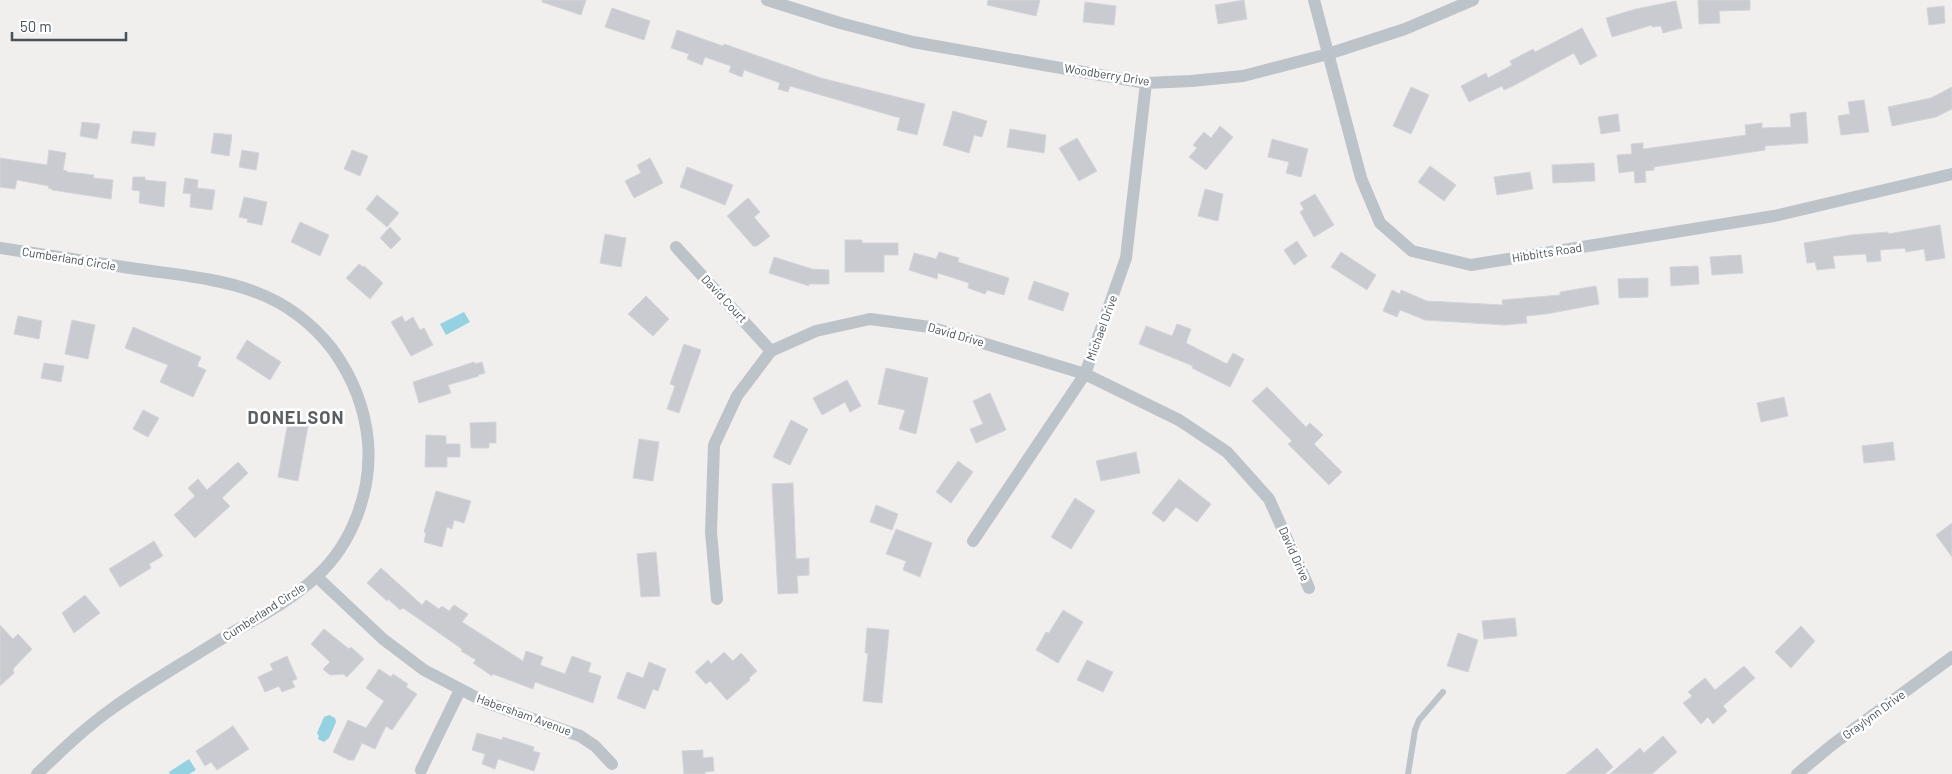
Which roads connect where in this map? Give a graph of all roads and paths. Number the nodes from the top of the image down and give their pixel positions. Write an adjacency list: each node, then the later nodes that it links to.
1 (767, 0): 5 (street, Woodberry Drive)
2 (1314, 0): 4 (street, Hibbitts Road)
3 (1473, 0): 4 (street, Woodberry Drive)
4 (1328, 54): 5 (street, Woodberry Drive); 6 (street, Hibbitts Road)
5 (1146, 82): 10 (street, Michael Drive)
6 (1952, 174)
7 (676, 247): 9 (street, David Court)
8 (0, 248): 12 (street, Cumberland Circle)
9 (772, 351): 10 (street, David Drive); 14 (street, David Drive)
10 (1085, 374): 11 (street, Michael Drive); 13 (street, David Drive)
11 (972, 541)
12 (317, 577): 16 (street, Habersham Avenue); 20 (street, Cumberland Circle)
13 (1309, 588)
14 (717, 599)
15 (1952, 657): 22 (street, Graylynn Drive)
16 (460, 690): 18 (street, Habersham Avenue); 19 (street)
17 (1443, 692): 21 (lane)
18 (612, 764)
19 (421, 770)
20 (37, 774)
21 (1408, 774)
22 (1797, 774)

